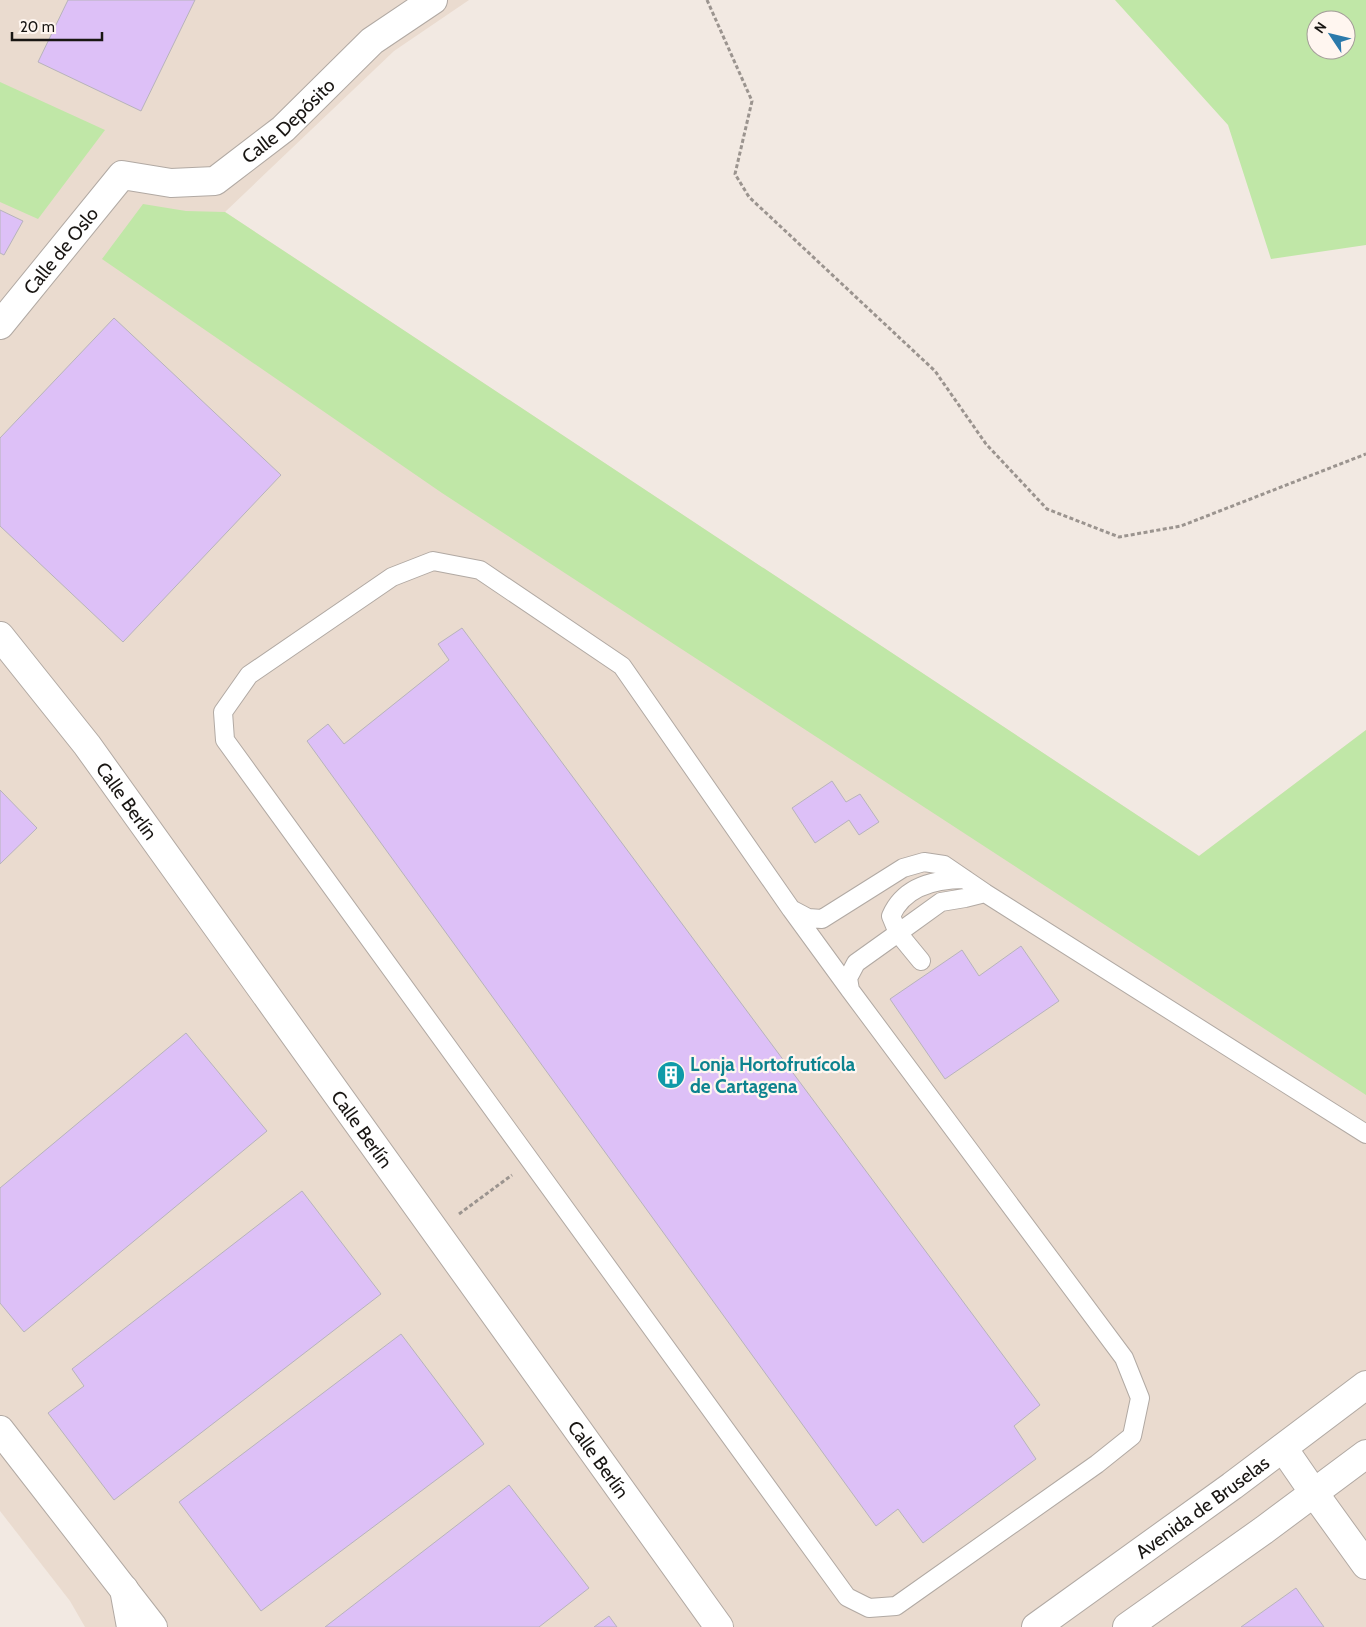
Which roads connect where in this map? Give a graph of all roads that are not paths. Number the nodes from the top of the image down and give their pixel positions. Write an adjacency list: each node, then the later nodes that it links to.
1 (433, 0): 2 (street, Calle Depósito)
2 (122, 175): 3 (street, Calle de Oslo)
3 (0, 325)
4 (0, 636): 21 (street, Calle Berlín)
5 (965, 879): 6 (lane); 7 (lane); 8 (lane)
6 (985, 893): 8 (lane); 11 (lane)
7 (792, 909): 10 (lane); 10 (lane)
8 (898, 933): 9 (lane); 10 (lane)
9 (921, 961)
10 (850, 990)
11 (1366, 1134)
12 (1366, 1385): 14 (street, Avenida de Bruselas)
13 (0, 1430): 18 (street)
14 (1283, 1448): 16 (street); 22 (street, Avenida de Bruselas)
15 (1366, 1454): 16 (street)
16 (1314, 1493): 17 (street); 23 (street)
17 (1366, 1565)
18 (124, 1589): 19 (street); 20 (street)
19 (131, 1627)
20 (153, 1627)
21 (719, 1627)
22 (1036, 1627)
23 (1127, 1627)

